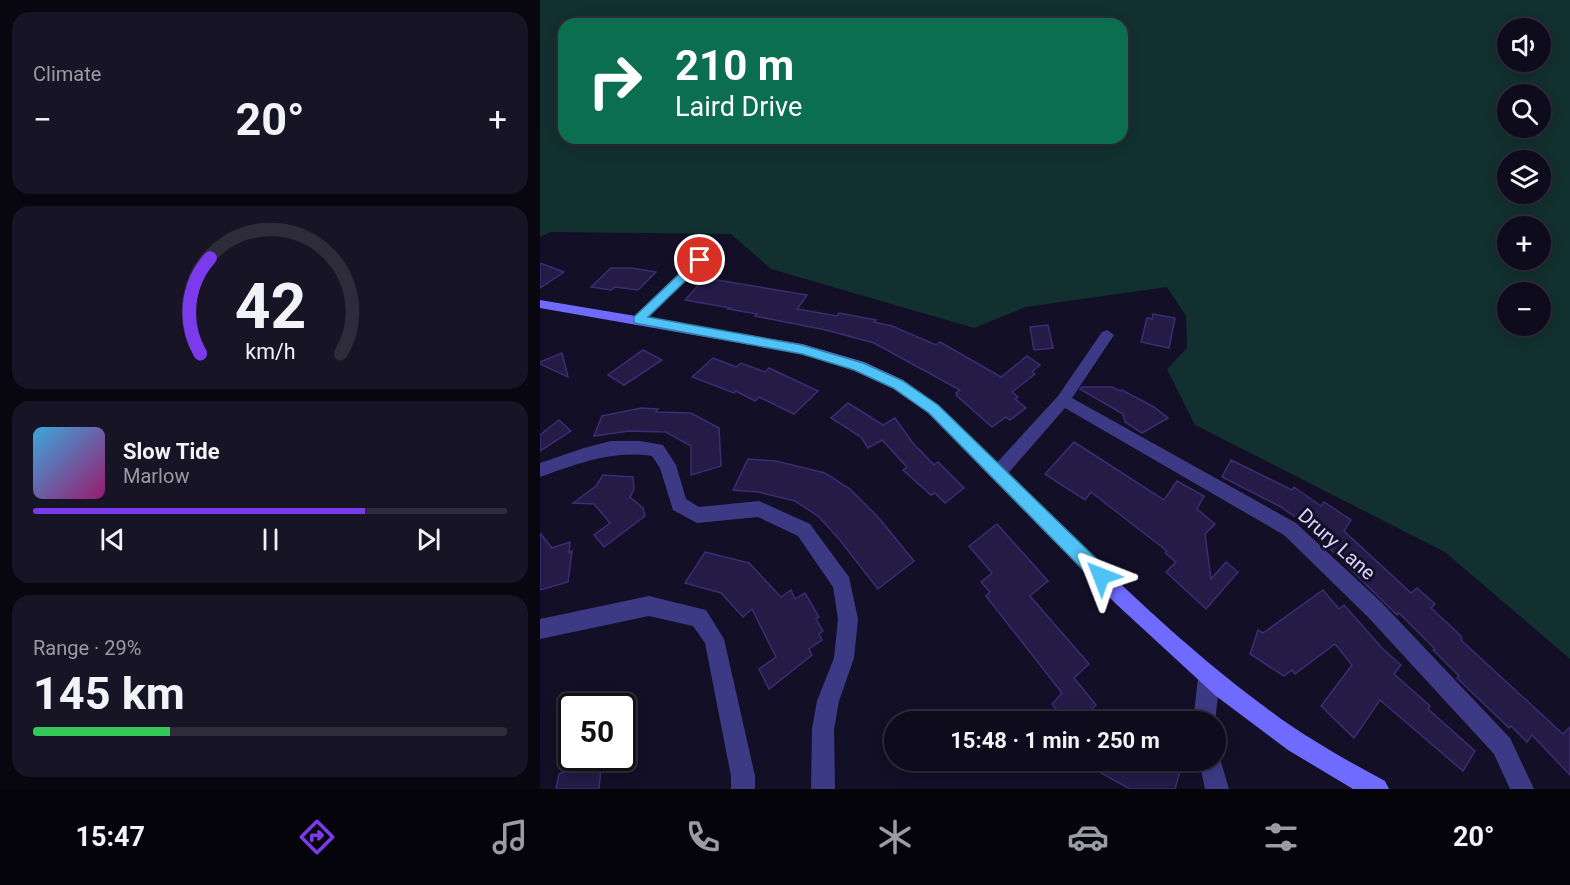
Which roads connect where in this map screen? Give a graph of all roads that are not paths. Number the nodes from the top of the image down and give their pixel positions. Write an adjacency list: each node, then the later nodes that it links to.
1 (700, 260): 3 (street)
2 (540, 304): 3 (main road)
3 (638, 320): 7 (main road)
4 (1107, 335): 5 (street)
5 (1062, 400): 7 (street); 16 (street, Drury Lane)
6 (540, 470): 13 (street)
7 (998, 473): 9 (main road)
8 (540, 629): 12 (street)
9 (1209, 678): 10 (street); 15 (main road)
10 (1205, 711)
11 (1213, 771): 14 (street)
12 (743, 789)
13 (823, 789)
14 (1217, 789)
15 (1377, 789)
16 (1522, 789)

